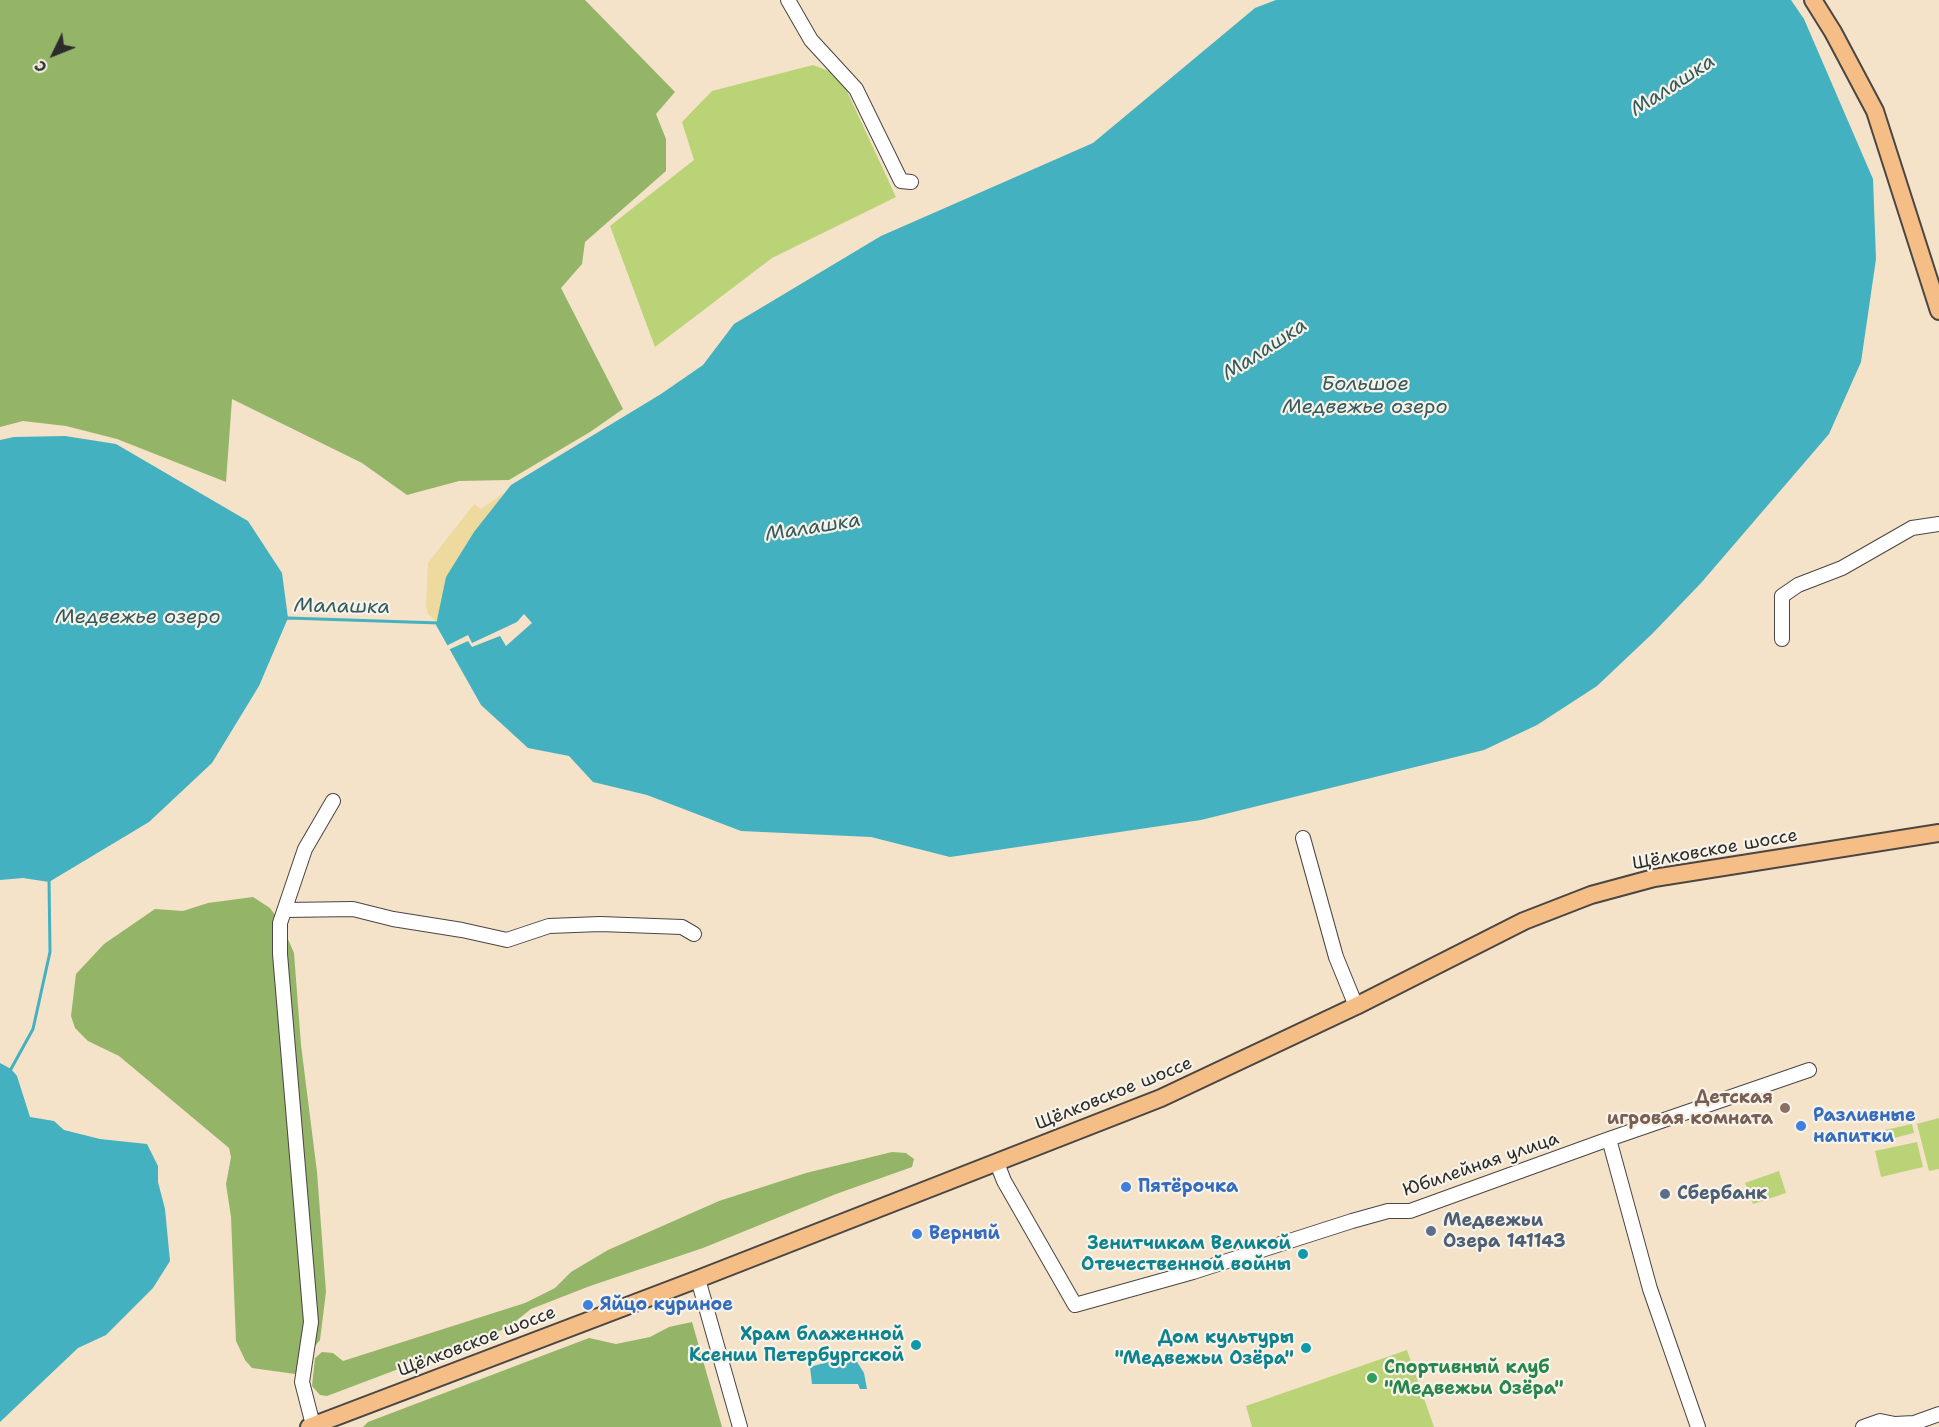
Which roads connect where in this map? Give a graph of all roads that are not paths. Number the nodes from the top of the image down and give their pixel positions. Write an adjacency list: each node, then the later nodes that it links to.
1 (788, 0): 3 (street)
2 (1813, 0): 4 (main road)
3 (910, 182)
4 (1939, 311)
5 (1939, 524): 6 (street)
6 (1782, 639)
7 (333, 801): 10 (street)
8 (1939, 833): 12 (main road, Щёлковское шоссе)
9 (1304, 838): 12 (street)
10 (286, 910): 11 (street); 18 (street)
11 (694, 934)
12 (1356, 1006): 15 (main road, Щёлковское шоссе)
13 (1809, 1070): 14 (street, Юбилейная улица)
14 (1609, 1139): 15 (street, Юбилейная улица); 20 (street)
15 (997, 1163): 16 (main road, Щёлковское шоссе)
16 (698, 1279): 18 (main road, Щёлковское шоссе); 19 (street)
17 (1939, 1414): 21 (street)
18 (311, 1426)
19 (740, 1427)
20 (1698, 1427)
21 (1863, 1427)

